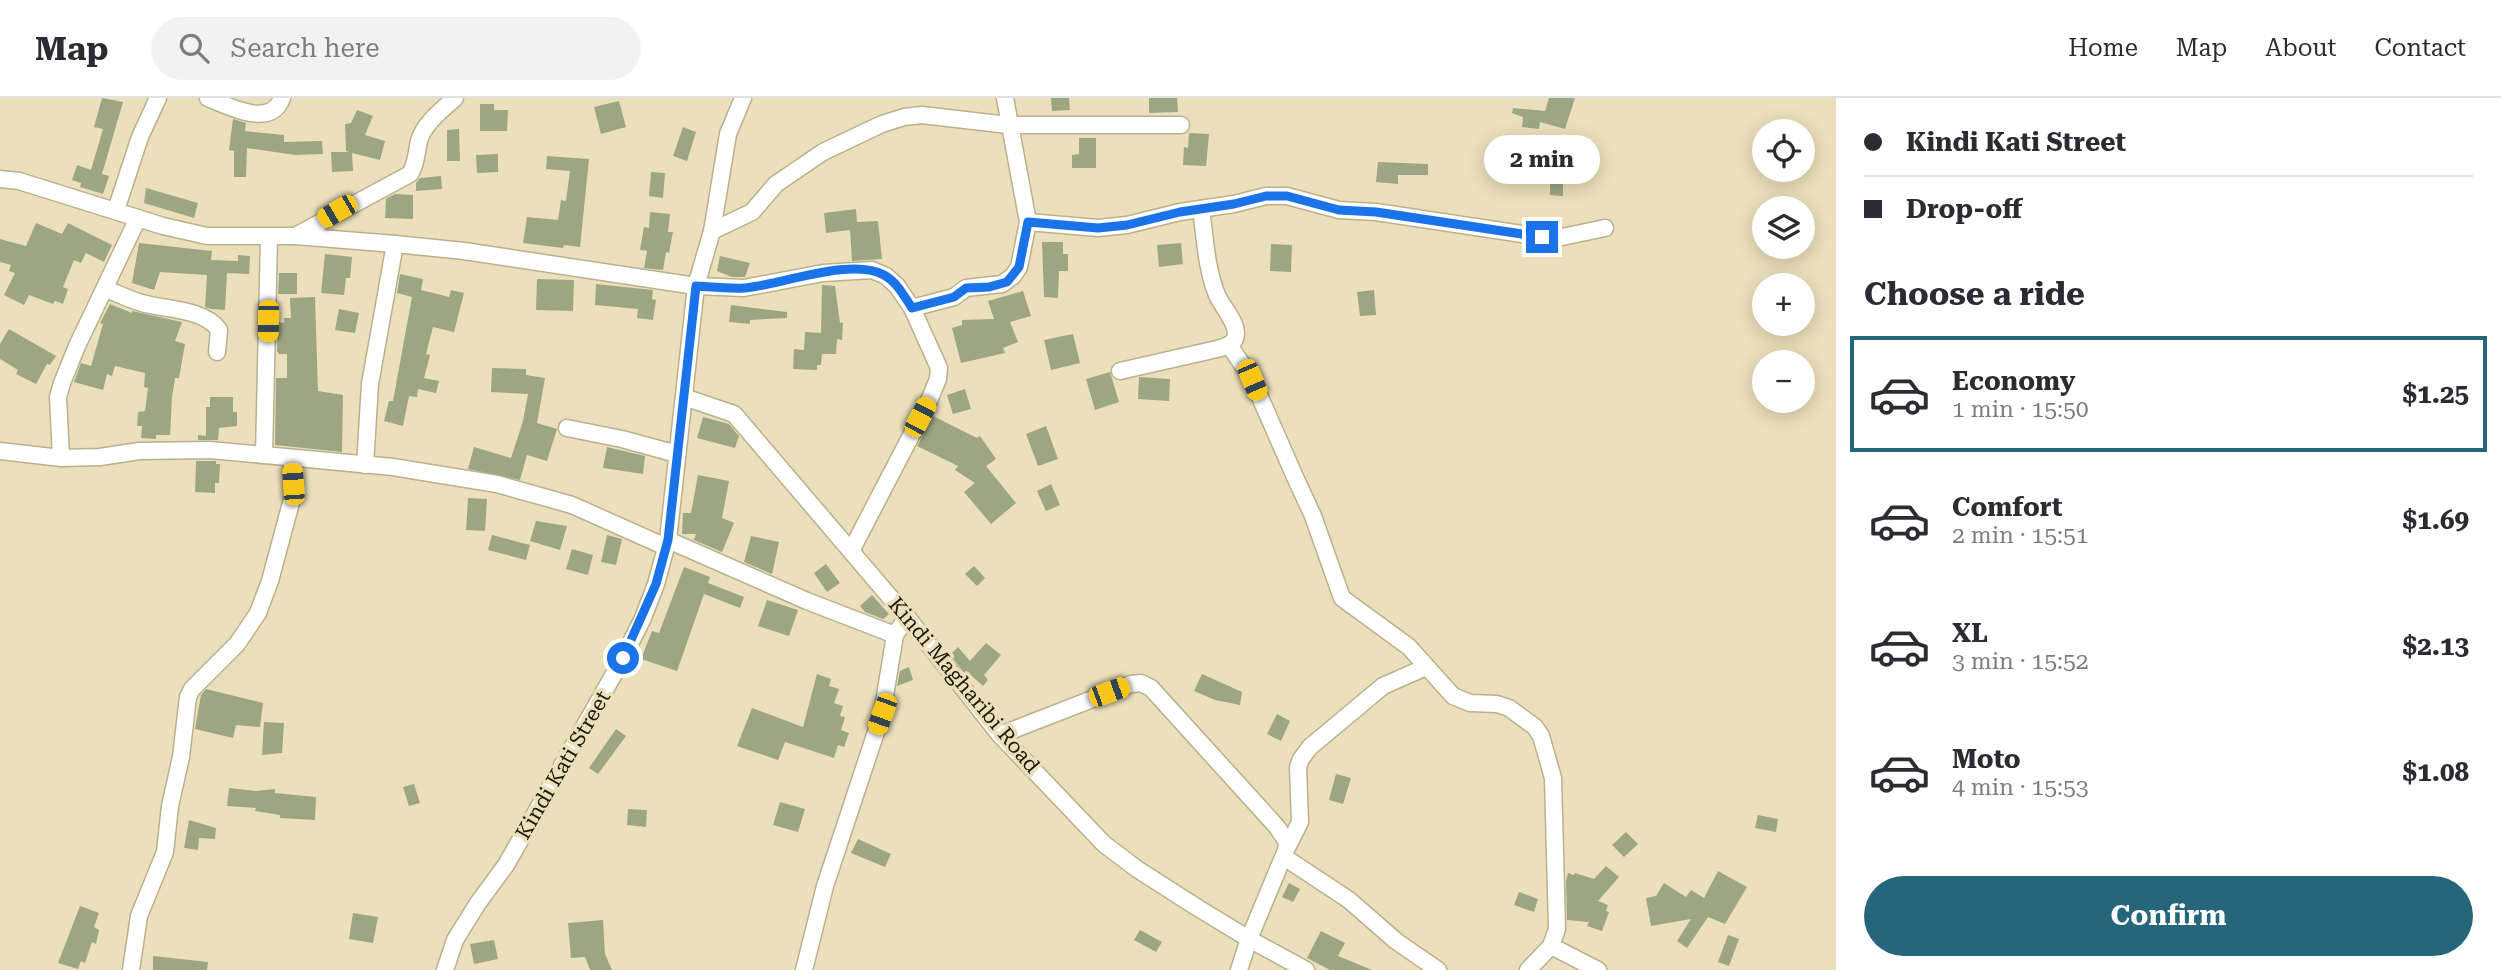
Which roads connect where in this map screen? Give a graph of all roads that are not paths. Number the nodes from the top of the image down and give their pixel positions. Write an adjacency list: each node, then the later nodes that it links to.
1 (158, 98): 11 (street)
2 (208, 98): 3 (street)
3 (282, 98)
4 (456, 98): 17 (street)
5 (743, 98): 15 (street, Kindi Kati Street)
6 (1005, 98): 7 (street)
7 (1008, 125): 8 (street); 13 (street); 15 (street)
8 (1181, 125)
9 (0, 178): 11 (street)
10 (1201, 209): 13 (street); 14 (street); 22 (street)
11 (116, 211): 12 (street)
12 (138, 218): 16 (street); 20 (street)
13 (1028, 222): 21 (street)
14 (1605, 228)
15 (712, 231): 19 (street, Kindi Kati Street)
16 (269, 236): 17 (street); 29 (street)
17 (295, 236): 18 (street)
18 (395, 244): 19 (street); 32 (street)
19 (696, 286): 21 (street); 25 (street, Kindi Kati Street)
20 (106, 289): 23 (street); 30 (street)
21 (912, 308): 34 (street)
22 (1229, 345): 24 (street); 37 (street)
23 (217, 352)
24 (1120, 371)
25 (684, 397): 28 (street, Kindi Kati Street); 34 (street, Kindi Magharibi Road)
26 (567, 428): 28 (street)
27 (3, 447): 30 (street)
28 (677, 454): 33 (street, Kindi Kati Street)
29 (264, 455): 30 (street); 31 (street)
30 (61, 458)
31 (292, 458): 32 (street); 42 (street)
32 (365, 465): 33 (street)
33 (667, 543): 36 (street); 43 (street, Kindi Kati Street)
34 (850, 551): 35 (street, Kindi Magharibi Road)
35 (907, 617): 36 (street); 38 (street, Kindi Magharibi Road)
36 (895, 635): 44 (street)
37 (1426, 667): 39 (street); 41 (street)
38 (1000, 735): 39 (street); 40 (street, Kindi Magharibi Road)
39 (1286, 851): 40 (street); 47 (street)
40 (1249, 939): 45 (street); 46 (street, Kindi Magharibi Road)
41 (1551, 946): 48 (street); 49 (street)
42 (131, 970)
43 (445, 970)
44 (804, 970)
45 (1239, 970)
46 (1306, 970)
47 (1438, 970)
48 (1528, 970)
49 (1598, 970)

